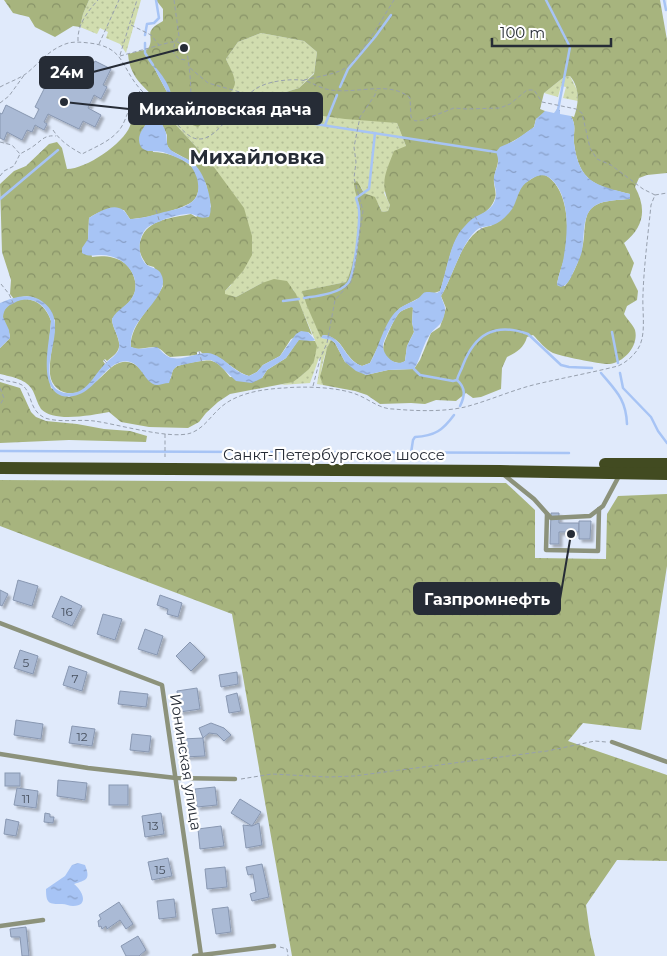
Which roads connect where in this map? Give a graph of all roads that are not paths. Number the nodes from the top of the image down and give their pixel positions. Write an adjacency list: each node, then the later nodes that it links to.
1 (0, 460): 2 (main road, Санкт-Петербургское шоссе)
2 (667, 464)
3 (0, 468): 4 (main road, Санкт-Петербургское шоссе)
4 (500, 471): 5 (main road, Санкт-Петербургское шоссе); 8 (lane)
5 (620, 473): 6 (main road, Санкт-Петербургское шоссе); 7 (lane)
6 (667, 474)
7 (599, 509): 8 (lane); 8 (lane)
8 (547, 514)
9 (0, 623): 13 (lane, Ионинская улица)
10 (612, 742): 12 (lane)
11 (0, 754): 13 (lane)
12 (667, 762)
13 (176, 778): 14 (lane); 18 (lane, Ионинская улица)
14 (235, 779)
15 (43, 920): 16 (lane)
16 (0, 926)
17 (274, 946): 18 (lane)
18 (201, 955): 19 (lane)
19 (194, 956)

